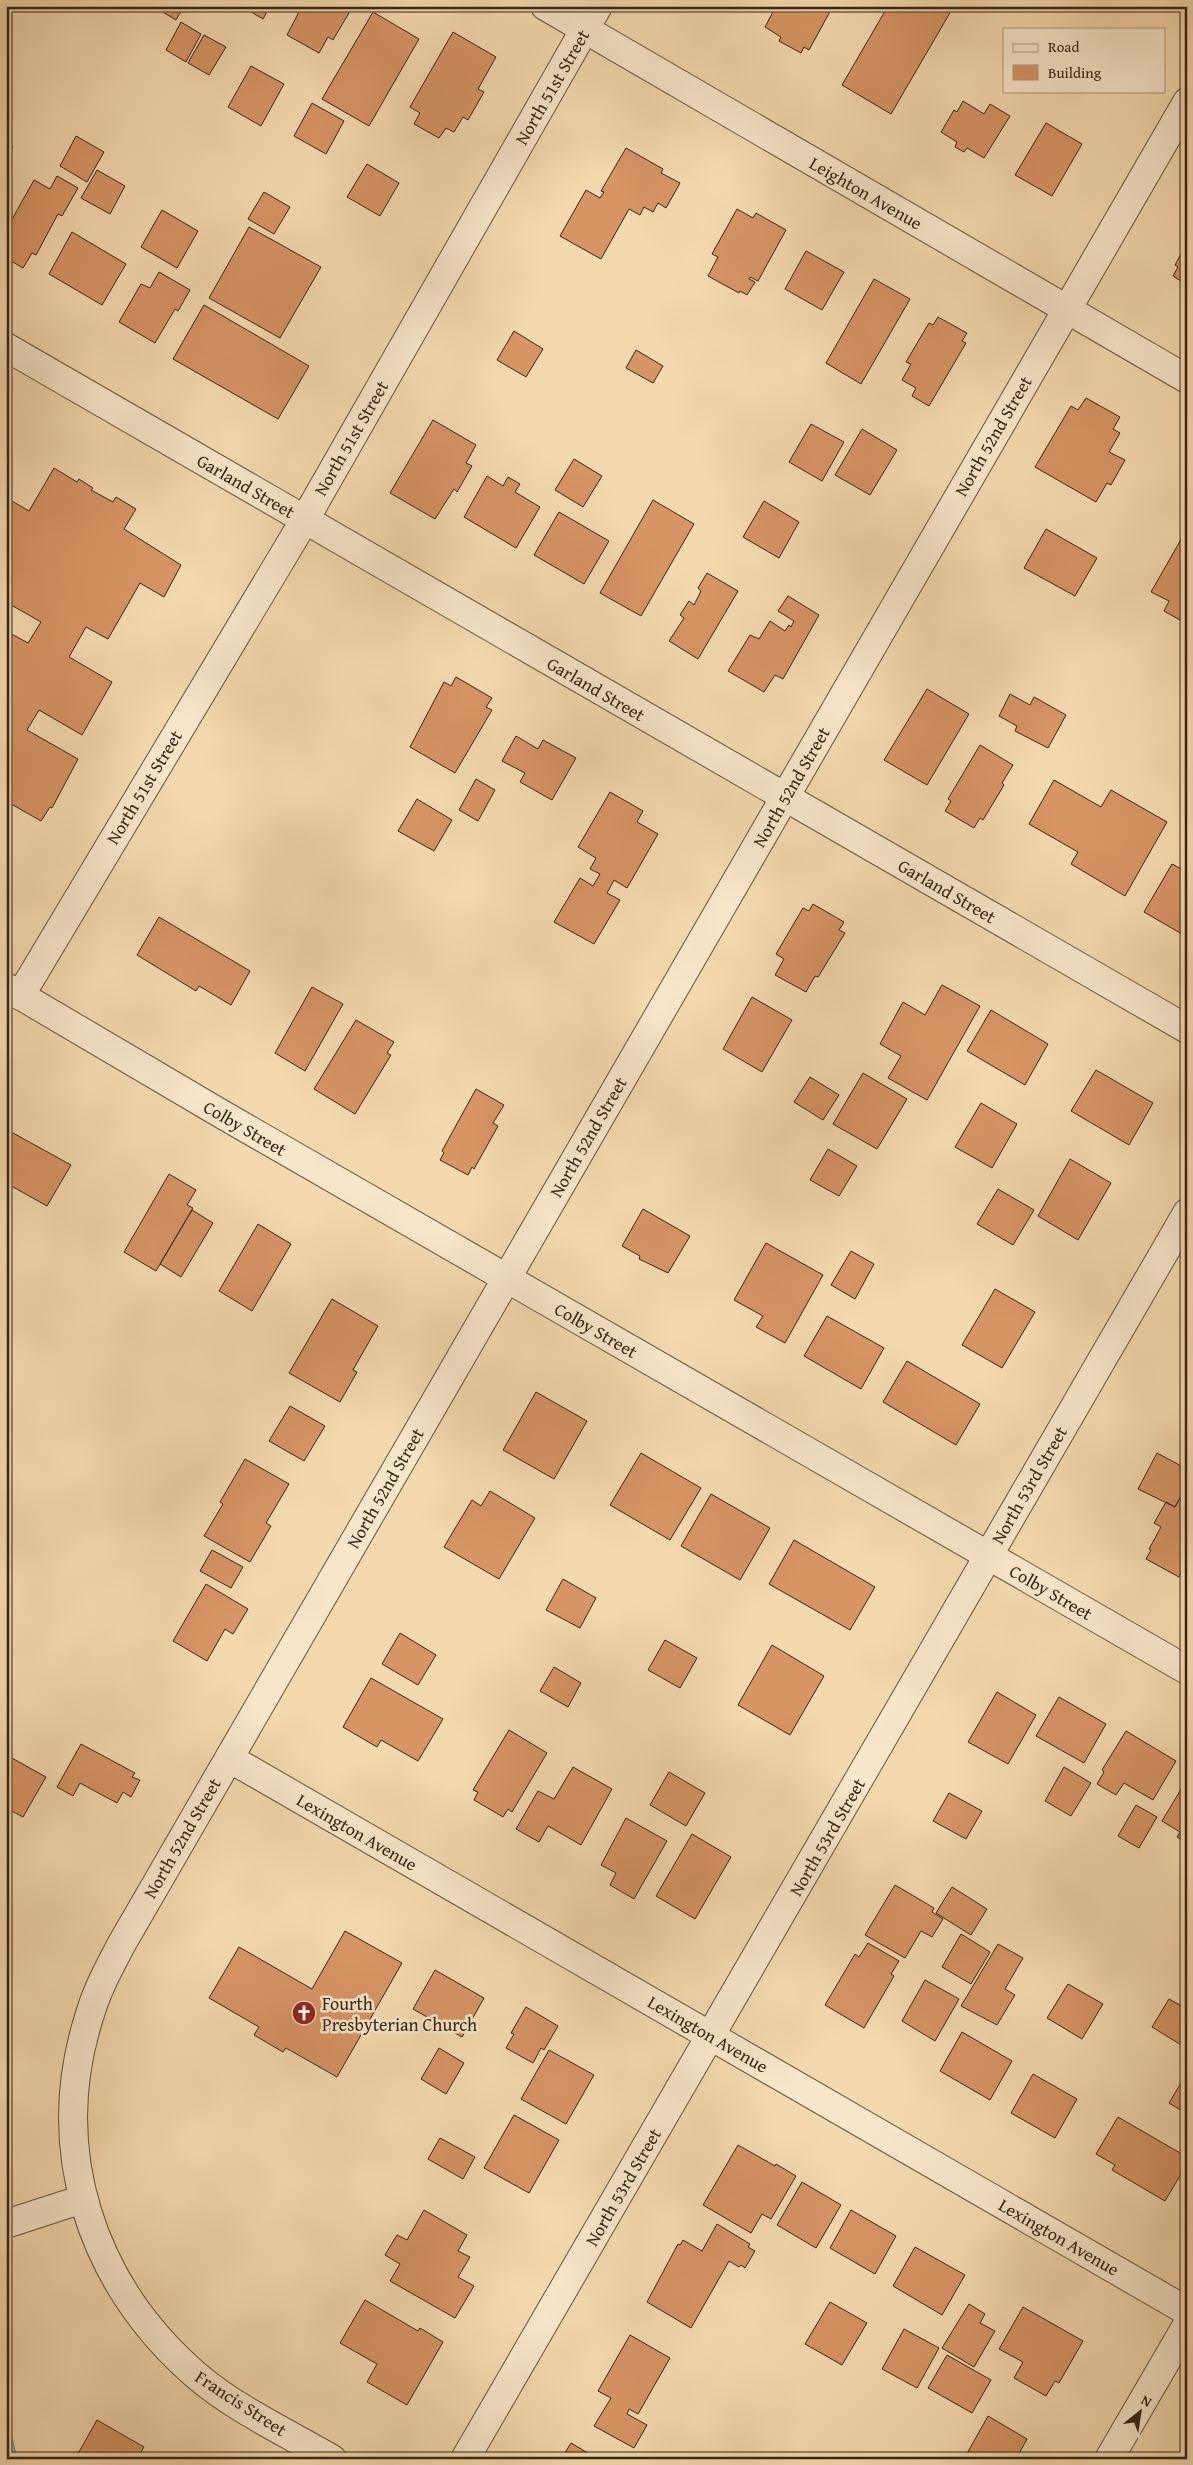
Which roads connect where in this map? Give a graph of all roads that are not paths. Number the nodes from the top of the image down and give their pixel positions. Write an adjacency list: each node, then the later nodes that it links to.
1 (545, 6): 3 (street, Leighton Avenue)
2 (598, 6): 3 (street, North 51st Street)
3 (585, 29): 5 (street, Leighton Avenue); 8 (street, North 51st Street)
4 (1187, 102): 5 (street, North 52nd Street)
5 (1066, 310): 7 (street, Leighton Avenue); 9 (street, North 52nd Street)
6 (6, 347): 8 (street, Garland Street)
7 (1187, 379)
8 (304, 520): 9 (street, Garland Street); 10 (street, North 51st Street)
9 (785, 797): 11 (street, Garland Street); 13 (street, North 52nd Street)
10 (13, 992): 13 (street, Colby Street)
11 (1187, 1029)
12 (1187, 1214): 14 (street, North 53rd Street)
13 (506, 1279): 14 (street, Colby Street); 16 (street, North 52nd Street)
14 (988, 1556): 15 (street, Colby Street); 17 (street, North 53rd Street)
15 (1187, 1670)
16 (229, 1758): 17 (street, Lexington Avenue); 18 (street, North 52nd Street)
17 (711, 2036): 20 (street, Lexington Avenue); 23 (street, North 53rd Street)
18 (83, 2199): 19 (street); 22 (street, Francis Street)
19 (6, 2224)
20 (1187, 2311)
21 (1187, 2324): 24 (street)
22 (332, 2459)
23 (465, 2459)
24 (1109, 2459)

